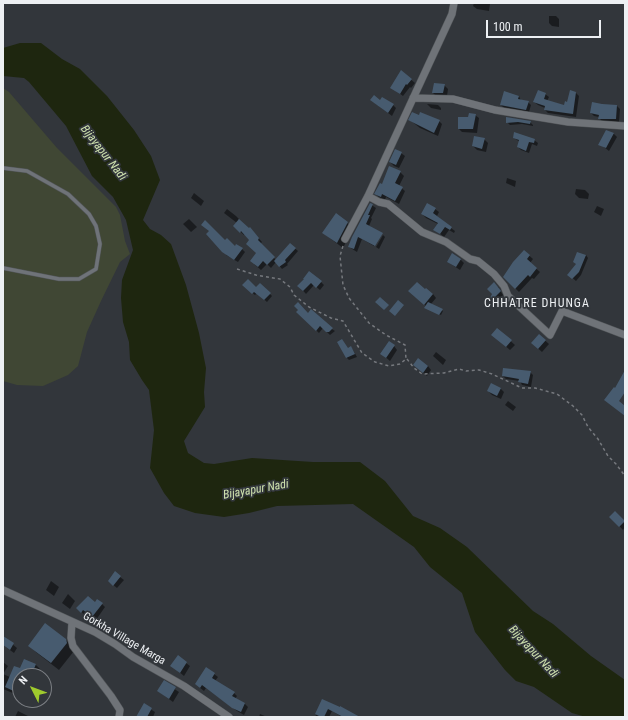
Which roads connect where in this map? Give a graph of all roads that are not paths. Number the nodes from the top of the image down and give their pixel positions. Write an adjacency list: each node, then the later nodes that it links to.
1 (454, 3): 2 (street)
2 (413, 98): 3 (street); 5 (street)
3 (625, 126)
4 (3, 168): 7 (lane)
5 (368, 196): 6 (street); 8 (street)
6 (345, 239)
7 (3, 268)
8 (625, 335)
9 (3, 590): 10 (street, Gorkha Village Marga)
10 (72, 622): 11 (street); 12 (street, Gorkha Village Marga)
11 (119, 717)
12 (229, 717)

